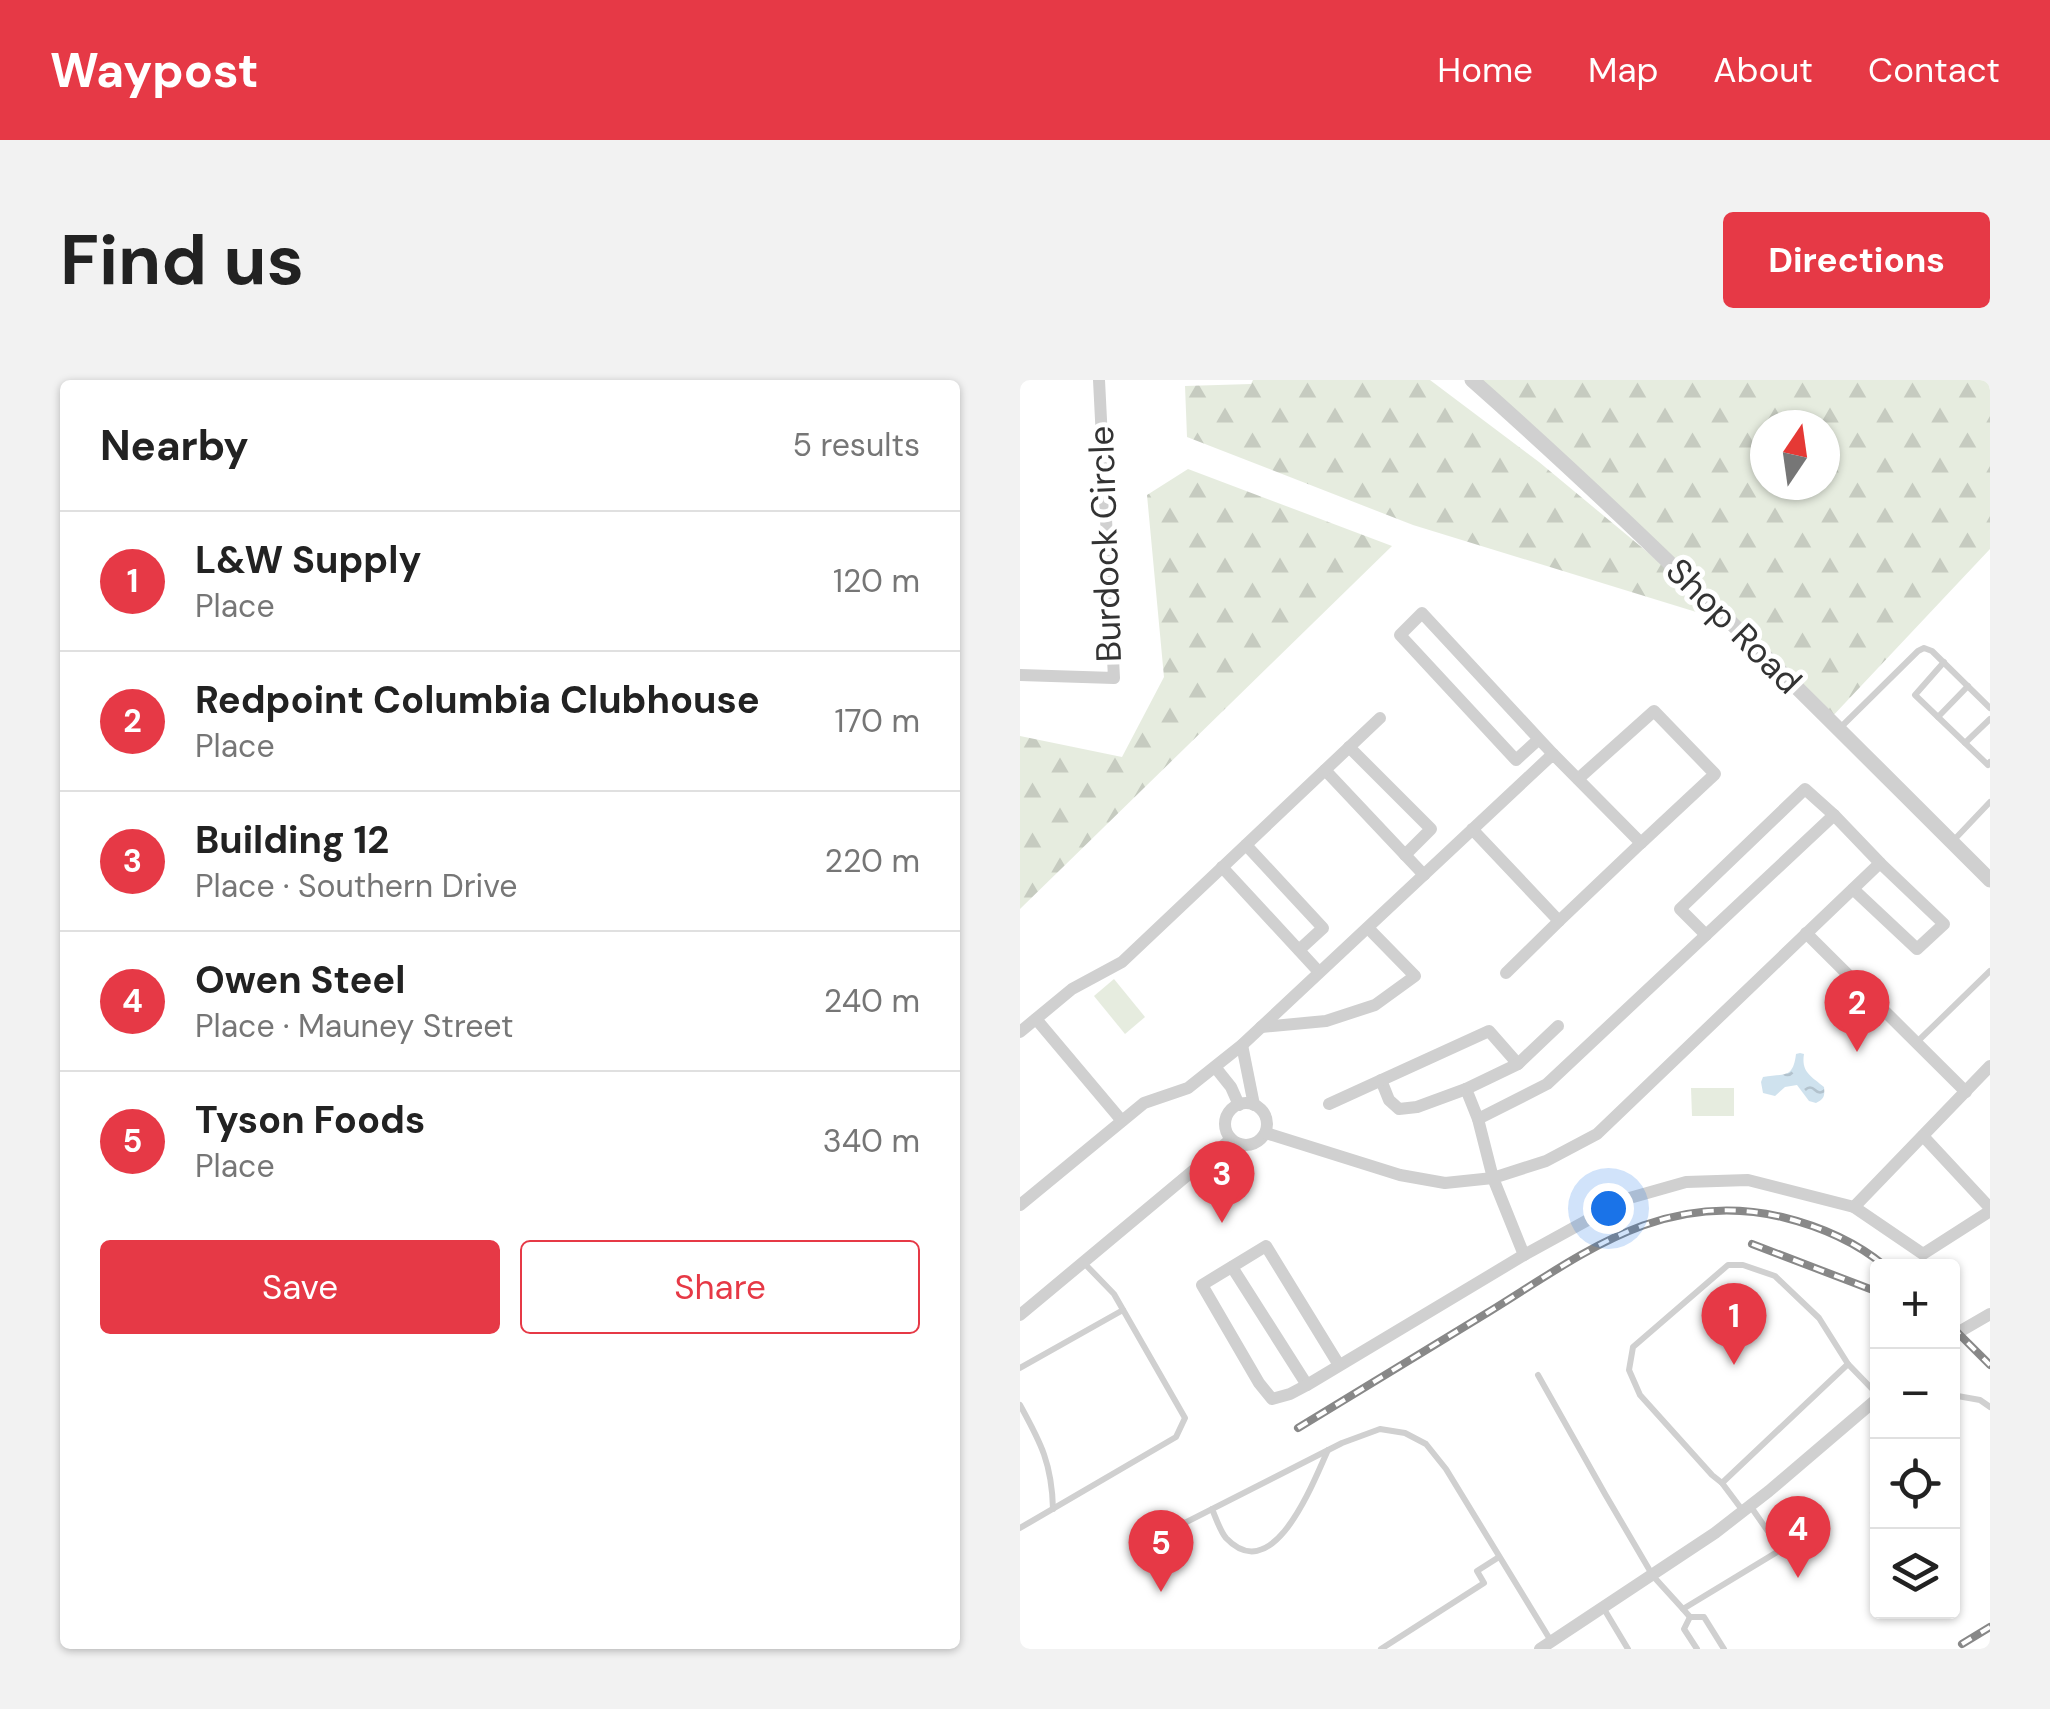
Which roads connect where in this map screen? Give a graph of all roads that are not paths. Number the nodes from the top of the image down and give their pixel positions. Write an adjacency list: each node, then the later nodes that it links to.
1 (1099, 380): 4 (street, Burdock Circle)
2 (1472, 380): 10 (street, Shop Road)
3 (1944, 662): 5 (lane); 8 (lane); 10 (lane)
4 (1020, 675)
5 (1968, 686): 6 (lane); 8 (lane)
6 (1990, 708)
7 (1380, 718): 13 (street)
8 (1938, 718): 12 (lane)
9 (1990, 719): 12 (lane)
10 (1838, 729): 21 (street, Shop Road)
11 (1540, 739): 11 (street); 14 (street)
12 (1964, 743): 15 (lane)
13 (1350, 747): 16 (street); 24 (street)
14 (1553, 754): 17 (street); 20 (street)
15 (1990, 762)
16 (1324, 770): 23 (street); 24 (street)
17 (1578, 779): 22 (street); 22 (street)
18 (1990, 802): 21 (lane)
19 (1834, 815): 25 (street); 33 (street); 33 (street)
20 (1472, 829): 27 (street); 30 (street)
21 (1952, 842): 28 (street, Shop Road)
22 (1641, 843): 30 (street)
23 (1246, 845): 26 (street); 34 (street)
24 (1405, 855): 27 (street)
25 (1880, 863): 29 (street); 29 (street)
26 (1222, 867): 34 (street); 38 (street)
27 (1424, 874): 31 (street)
28 (1990, 880)
29 (1853, 889): 32 (street)
30 (1559, 920): 37 (street)
31 (1368, 928): 36 (street); 40 (street)
32 (1806, 933): 42 (street); 58 (street)
33 (1706, 936): 53 (street)
34 (1299, 950): 36 (street)
35 (1990, 970): 42 (lane)
36 (1319, 972): 40 (street)
37 (1506, 974)
38 (1036, 1019): 41 (street); 54 (street)
39 (1558, 1026): 44 (street)
40 (1261, 1027): 43 (street)
41 (1020, 1032)
42 (1916, 1043): 49 (street)
43 (1242, 1045): 46 (street); 50 (street)
44 (1518, 1064): 47 (street); 48 (street)
45 (1990, 1066): 49 (street)
46 (1215, 1067): 52 (street); 54 (street)
47 (1380, 1080): 48 (street); 51 (street)
48 (1466, 1088): 53 (street)
49 (1966, 1092): 56 (street)
50 (1254, 1104): 52 (street); 55 (street)
51 (1329, 1104)
52 (1239, 1106): 57 (street)
53 (1478, 1120): 58 (street)
54 (1122, 1121): 59 (street)
55 (1266, 1132): 57 (street); 58 (street)
56 (1923, 1136): 60 (street); 61 (street)
57 (1231, 1139): 63 (street)
58 (1493, 1178): 62 (street)
59 (1020, 1205)
60 (1854, 1207): 61 (street); 62 (street)
61 (1990, 1209)
62 (1524, 1255): 70 (street)
63 (1084, 1262): 65 (lane); 67 (street)
64 (1232, 1267): 70 (street); 73 (street); 73 (street)
65 (1123, 1310): 71 (lane); 81 (lane)
66 (1990, 1314): 68 (street)
67 (1020, 1315)
68 (1960, 1331)
69 (1848, 1364): 74 (lane); 80 (lane); 80 (lane)
70 (1339, 1365): 73 (street)
71 (1020, 1368)
72 (1538, 1374): 89 (lane)
73 (1307, 1385)
74 (1870, 1392)
75 (1960, 1396): 78 (lane)
76 (1020, 1404): 81 (lane)
77 (1870, 1405): 82 (street)
78 (1990, 1407)
79 (1328, 1449): 83 (lane); 83 (lane); 88 (lane)
80 (1722, 1483): 82 (lane)
81 (1053, 1508): 84 (lane)
82 (1746, 1508): 87 (lane); 89 (street)
83 (1212, 1509): 86 (lane)
84 (1020, 1528)
85 (1807, 1534): 87 (lane)
86 (1157, 1538)
87 (1781, 1550): 91 (lane)
88 (1499, 1556): 93 (lane); 94 (lane)
89 (1653, 1576): 90 (street); 91 (lane)
90 (1604, 1608): 93 (street); 95 (lane)
91 (1683, 1609): 92 (lane)
92 (1690, 1617): 96 (lane); 97 (lane)
93 (1546, 1646)
94 (1381, 1649)
95 (1628, 1649)
96 (1697, 1649)
97 (1724, 1649)

